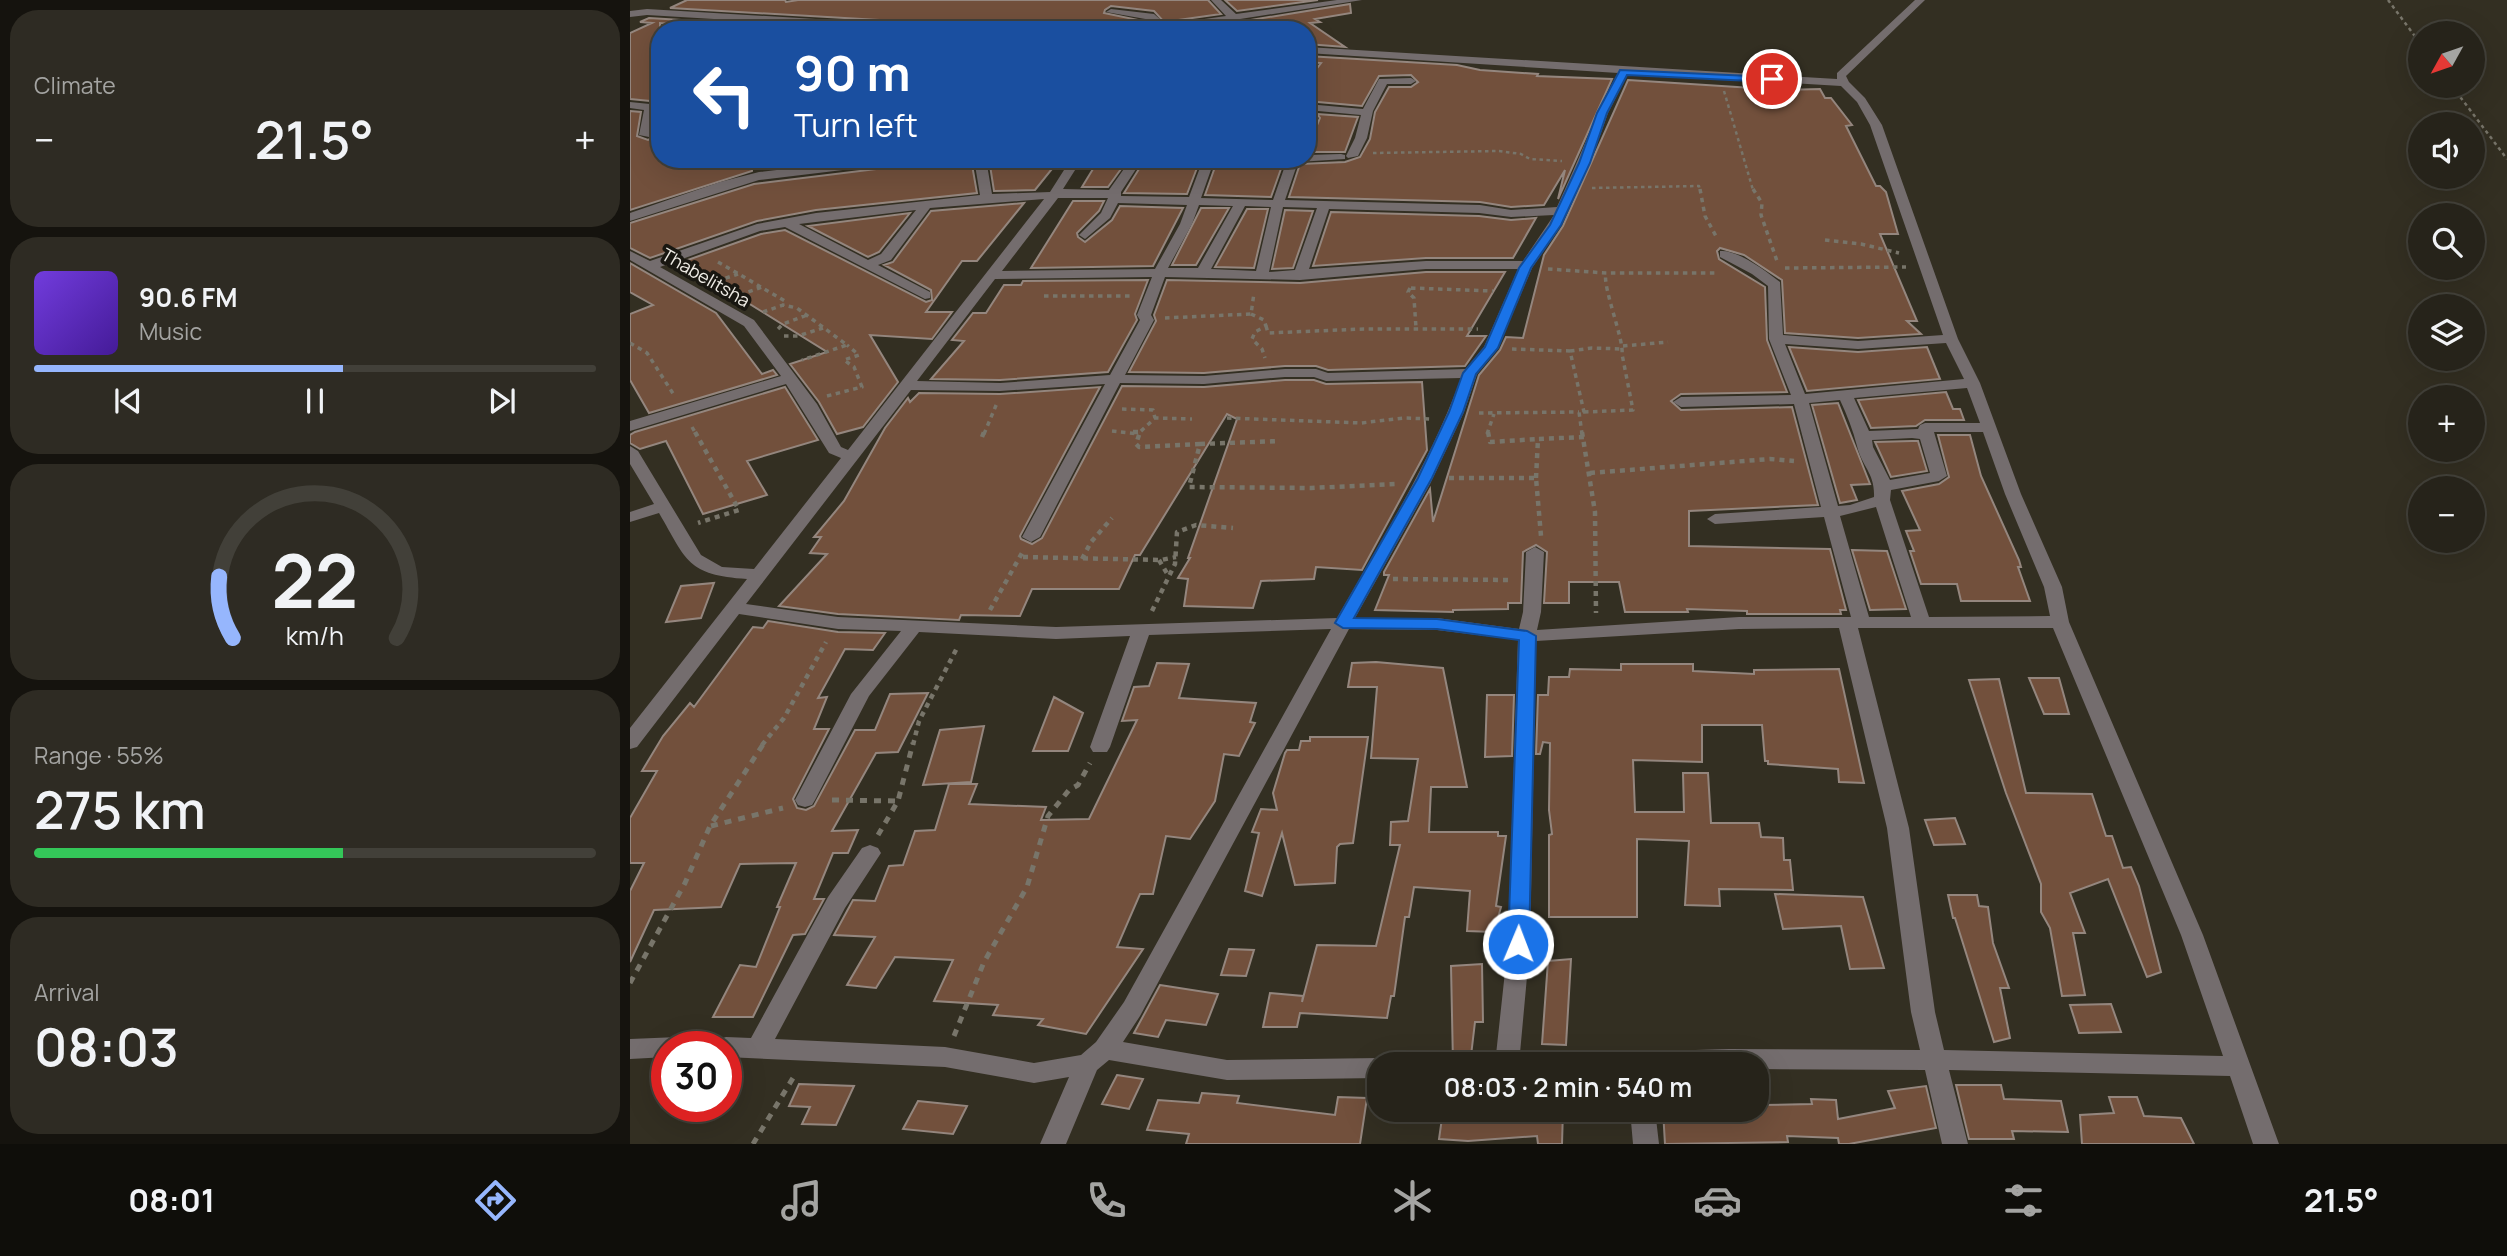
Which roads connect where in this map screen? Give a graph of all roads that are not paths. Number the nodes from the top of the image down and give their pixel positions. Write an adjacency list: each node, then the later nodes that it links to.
1 (1216, 0): 6 (street)
2 (1357, 0): 6 (street)
3 (1920, 0): 13 (street)
4 (1111, 12): 8 (street)
5 (630, 14): 7 (street)
6 (1234, 18): 9 (street)
7 (798, 21)
8 (1157, 21)
9 (1211, 21)
10 (1316, 50): 11 (street)
11 (1624, 72): 13 (street); 35 (street)
12 (1411, 81): 17 (street)
13 (1844, 83): 50 (street)
14 (630, 106): 15 (street)
15 (651, 107)
16 (1316, 111): 17 (street)
17 (1366, 113): 20 (street)
18 (651, 118): 19 (street)
19 (645, 135)
20 (1316, 158)
21 (826, 168): 36 (street)
22 (982, 168): 29 (street)
23 (1072, 168): 27 (street)
24 (1128, 168): 28 (street)
25 (1206, 168): 30 (street)
26 (1291, 168): 33 (street)
27 (1055, 194): 28 (street); 29 (street); 46 (street)
28 (1113, 197): 30 (street); 38 (street)
29 (987, 198): 32 (street)
30 (1195, 201): 31 (street); 44 (street)
31 (1241, 203): 33 (street); 45 (street)
32 (927, 204): 37 (street); 41 (street)
33 (1278, 204): 34 (street); 47 (street)
34 (1324, 205): 35 (street); 48 (street)
35 (1562, 211): 42 (street)
36 (630, 217)
37 (788, 223): 41 (street); 43 (street)
38 (1084, 235)
39 (1725, 254): 51 (street)
40 (630, 255): 43 (street, Thabelitsha)
41 (867, 265): 49 (street)
42 (1527, 265): 48 (street); 53 (street)
43 (649, 266): 52 (street, Thabelitsha)
44 (1162, 272): 45 (street); 46 (street); 54 (street)
45 (1202, 272): 47 (street)
46 (991, 275): 56 (street)
47 (1258, 276): 48 (street)
48 (1300, 276)
49 (925, 295)
50 (1951, 339): 51 (street); 55 (street)
51 (1776, 340): 58 (street)
52 (785, 372): 60 (street); 65 (street, Thabelitsha)
53 (1470, 373): 54 (street); 78 (street)
54 (1116, 379): 56 (street); 71 (street)
55 (1973, 383): 57 (street); 61 (street)
56 (906, 385): 65 (street)
57 (1845, 395): 58 (street); 62 (street)
58 (1801, 399): 59 (street); 68 (street)
59 (1681, 402)
60 (630, 426)
61 (1989, 427): 63 (street); 77 (street)
62 (1864, 436): 63 (street); 66 (street)
63 (1927, 436): 66 (street)
64 (630, 451): 67 (street)
65 (852, 457): 73 (street)
66 (1883, 493): 68 (street); 76 (street)
67 (662, 507): 69 (street); 73 (street)
68 (1832, 512): 70 (street); 75 (street)
69 (630, 517)
70 (1715, 519)
71 (1031, 537)
72 (1535, 552): 81 (street)
73 (760, 575): 74 (street)
74 (736, 608): 79 (street); 82 (street)
75 (1854, 622): 76 (street); 81 (street); 92 (street)
76 (1922, 622): 77 (street)
77 (2060, 622): 94 (street)
78 (1343, 623): 80 (street); 81 (street); 91 (street)
79 (914, 627): 80 (street); 84 (street)
80 (1141, 632): 83 (street)
81 (1527, 636): 90 (street)
82 (630, 742)
83 (1100, 747)
84 (805, 800)
85 (870, 853): 88 (street)
86 (651, 1048): 89 (street)
87 (742, 1048): 88 (street)
88 (758, 1048): 91 (street)
89 (630, 1049)
90 (1508, 1052)
91 (1096, 1057): 95 (street); 97 (street)
92 (1933, 1060): 93 (street); 94 (street); 99 (street)
93 (1769, 1061)
94 (2238, 1066): 100 (street)
95 (1367, 1068)
96 (1644, 1122): 98 (street)
97 (1053, 1144)
98 (1646, 1144)
99 (1955, 1144)
100 (2266, 1144)

